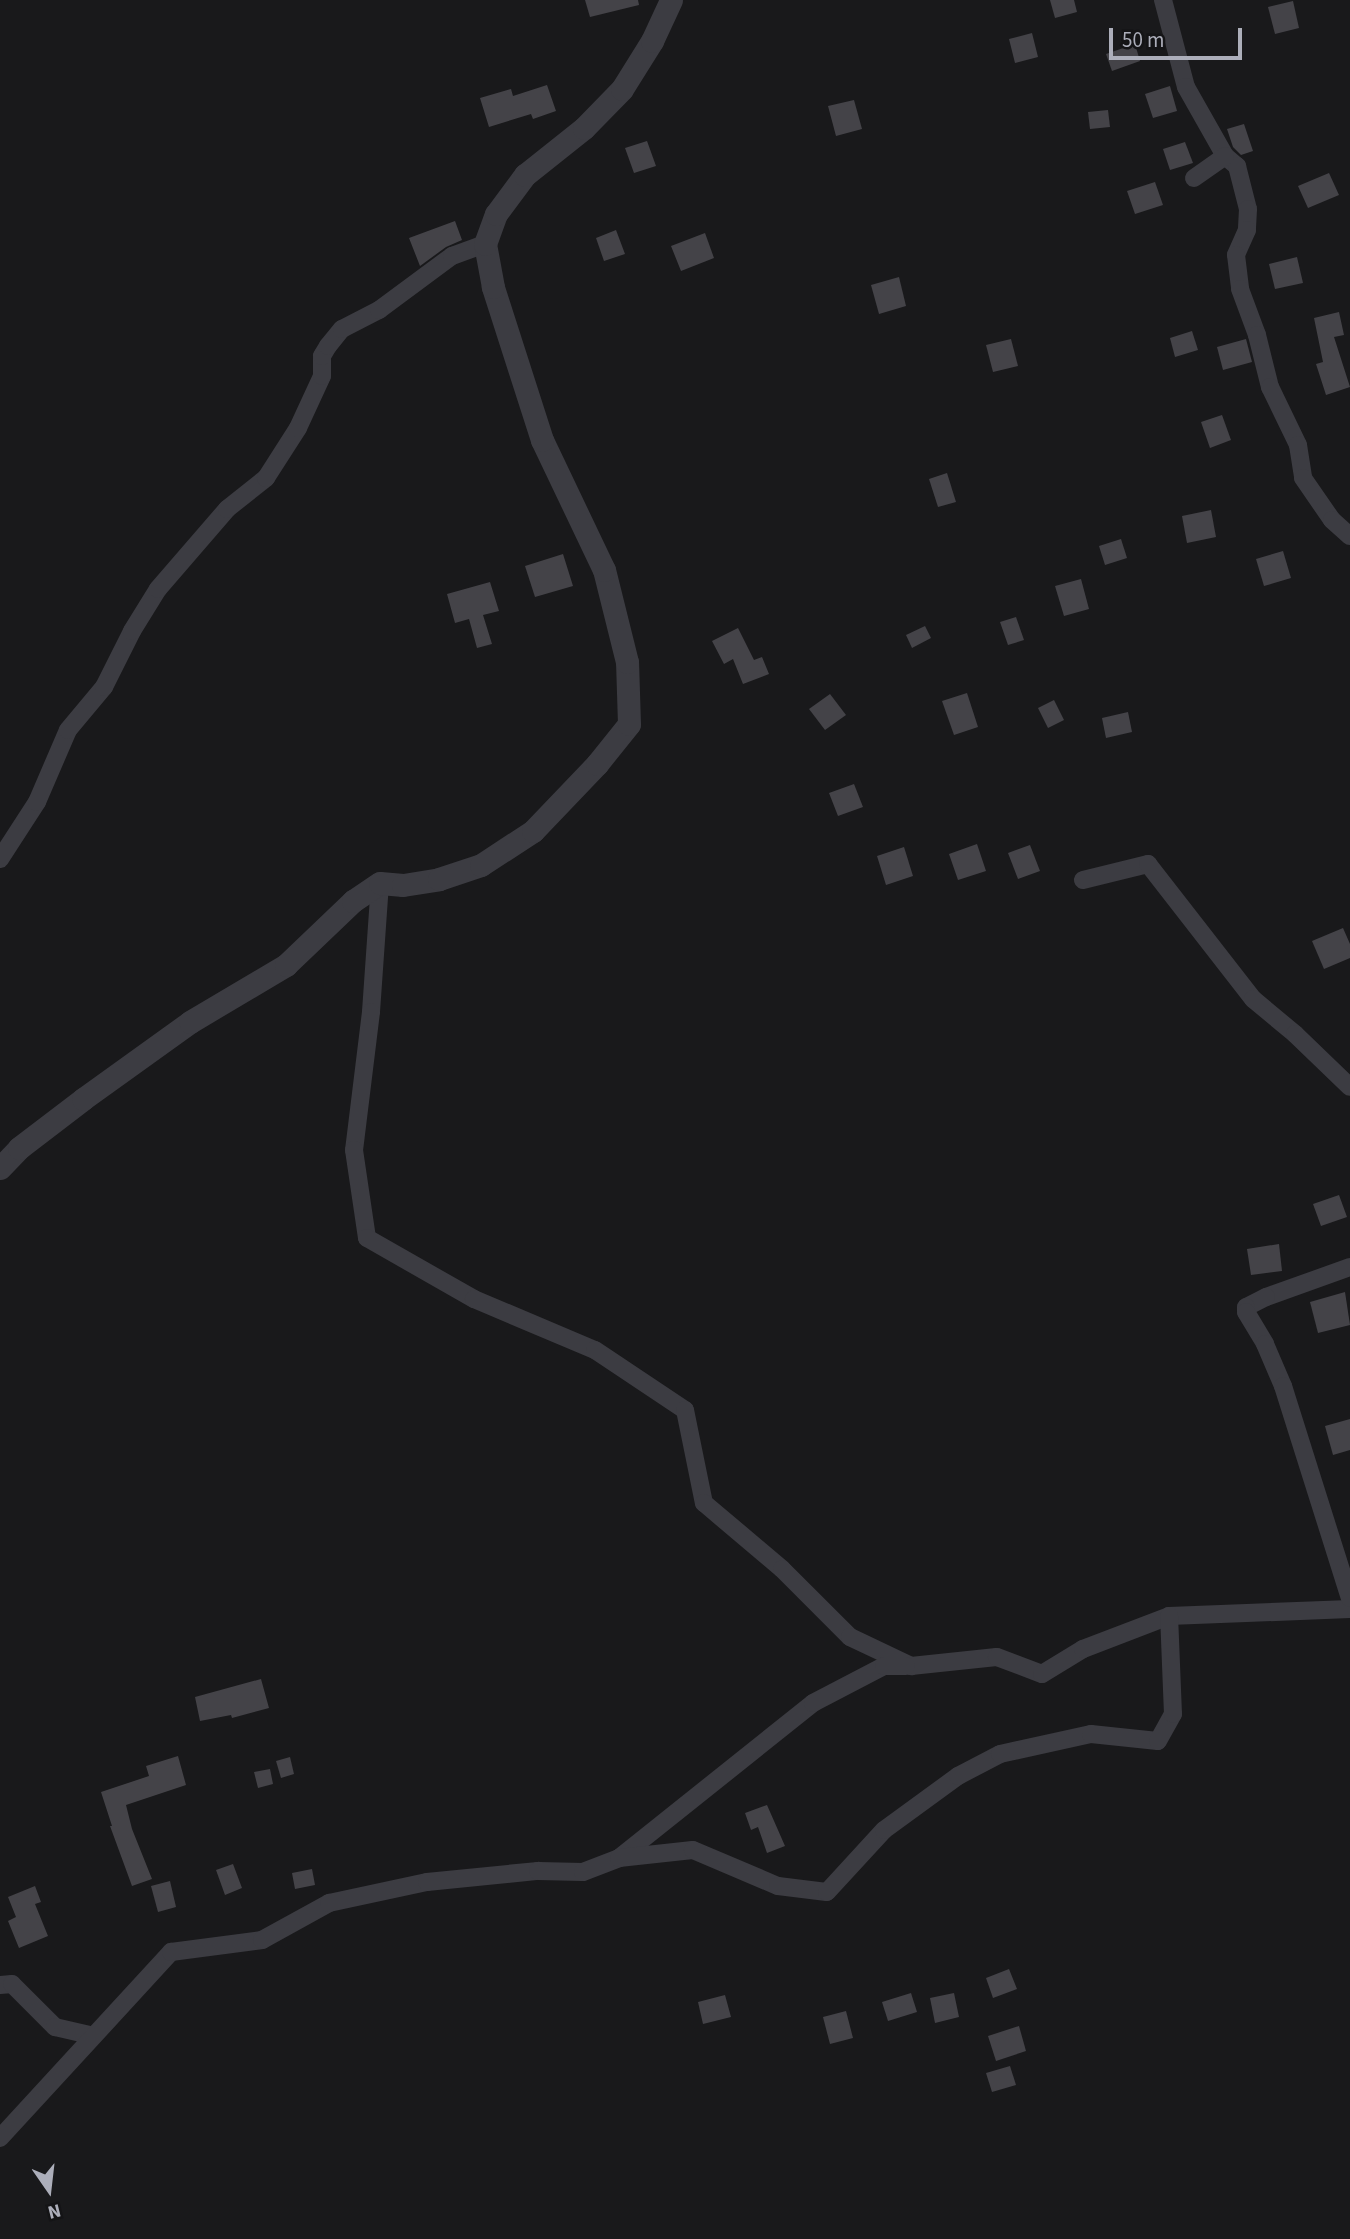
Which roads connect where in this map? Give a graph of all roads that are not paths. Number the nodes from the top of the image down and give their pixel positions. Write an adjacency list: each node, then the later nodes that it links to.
1 (671, 0): 5 (street)
2 (1163, 0): 3 (street)
3 (1225, 156): 4 (street); 6 (street)
4 (1194, 178)
5 (485, 244): 7 (street); 9 (street)
6 (1350, 536)
7 (0, 859)
8 (1083, 880): 10 (street)
9 (380, 883): 11 (street); 16 (street)
10 (1350, 1087)
11 (0, 1168)
12 (1350, 1267): 13 (street)
13 (1350, 1598)
14 (1350, 1609): 15 (street)
15 (1169, 1616): 16 (street); 17 (street)
16 (911, 1665): 17 (street)
17 (620, 1858): 19 (street)
18 (0, 1985): 19 (street)
19 (93, 2036): 20 (street)
20 (0, 2138)

